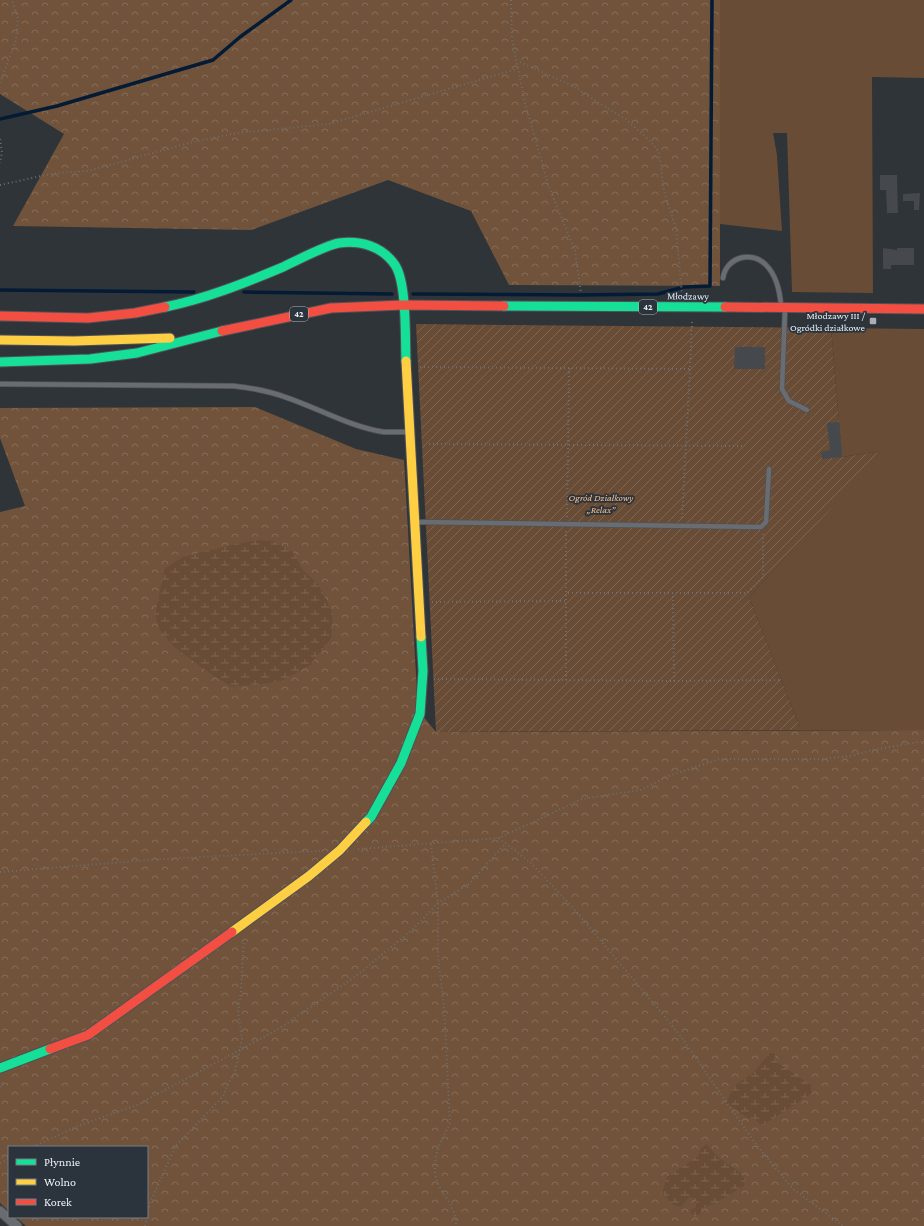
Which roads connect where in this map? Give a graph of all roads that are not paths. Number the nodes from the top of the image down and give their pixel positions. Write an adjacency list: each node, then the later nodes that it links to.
1 (723, 278): 3 (lane)
2 (403, 305): 3 (street, Młodzawy / 42); 5 (street); 6 (street, 42); 11 (street)
3 (783, 308): 4 (street, Młodzawy / 42); 10 (lane)
4 (924, 309)
5 (0, 316)
6 (197, 337): 7 (street, 42); 8 (street, 42)
7 (0, 340)
8 (0, 362)
9 (0, 384): 11 (lane)
10 (807, 410)
11 (411, 432): 13 (street)
12 (769, 469): 13 (lane)
13 (415, 522): 14 (street)
14 (0, 1068)
15 (0, 1211): 17 (street)
16 (8, 1218): 18 (street)
17 (8, 1218)
18 (18, 1226)

